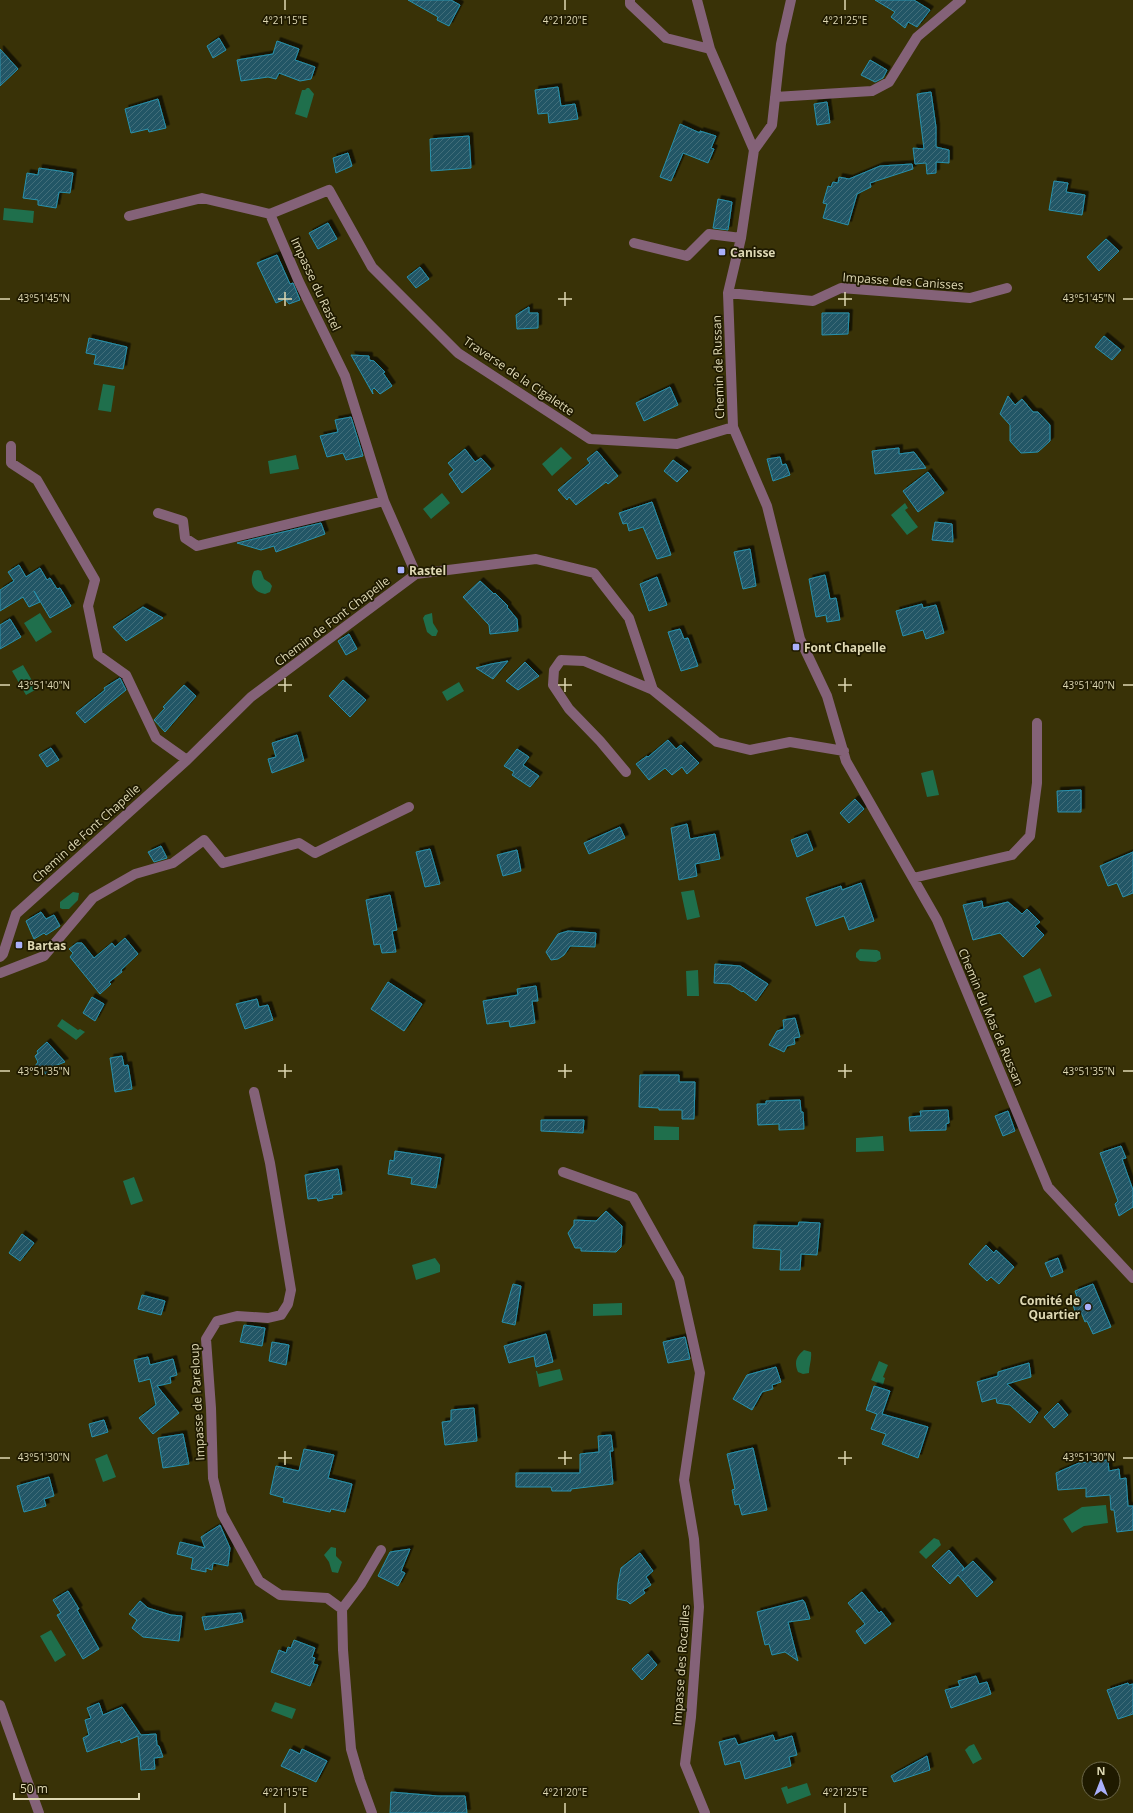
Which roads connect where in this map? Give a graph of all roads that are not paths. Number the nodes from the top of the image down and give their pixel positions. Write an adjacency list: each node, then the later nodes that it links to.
1 (630, 0): 5 (street)
2 (698, 0): 5 (street)
3 (791, 0): 6 (street)
4 (961, 0): 6 (street)
5 (710, 48): 7 (street)
6 (775, 97): 7 (street)
7 (754, 150): 10 (street, Chemin de Russan)
8 (270, 214): 9 (street); 14 (street, Traverse de la Cigalette); 16 (street, Impasse du Rastel)
9 (129, 216)
10 (741, 238): 11 (street); 13 (street, Chemin de Russan)
11 (634, 243)
12 (1006, 288): 13 (street, Impasse des Canisses)
13 (728, 293): 14 (street, Chemin de Russan)
14 (733, 427): 21 (street, Chemin de Russan)
15 (11, 446): 22 (street)
16 (384, 501): 17 (street); 18 (street, Impasse du Rastel)
17 (158, 513)
18 (416, 574): 19 (street, Chemin de Font Chapelle); 22 (street, Chemin de Font Chapelle)
19 (653, 690): 21 (street); 23 (street)
20 (1037, 724): 25 (street)
21 (844, 751): 25 (street, Chemin du Mas de Russan)
22 (187, 760): 26 (street, Chemin de Font Chapelle)
23 (626, 772)
24 (409, 807): 27 (street)
25 (913, 878): 30 (street, Chemin du Mas de Russan)
26 (0, 957)
27 (0, 973)
28 (254, 1092): 32 (street, Impasse de Pareloup)
29 (563, 1172): 36 (street, Impasse des Rocailles)
30 (1133, 1278)
31 (381, 1550): 32 (street)
32 (342, 1609): 35 (street)
33 (0, 1705): 34 (street)
34 (38, 1813)
35 (372, 1813)
36 (705, 1813)

